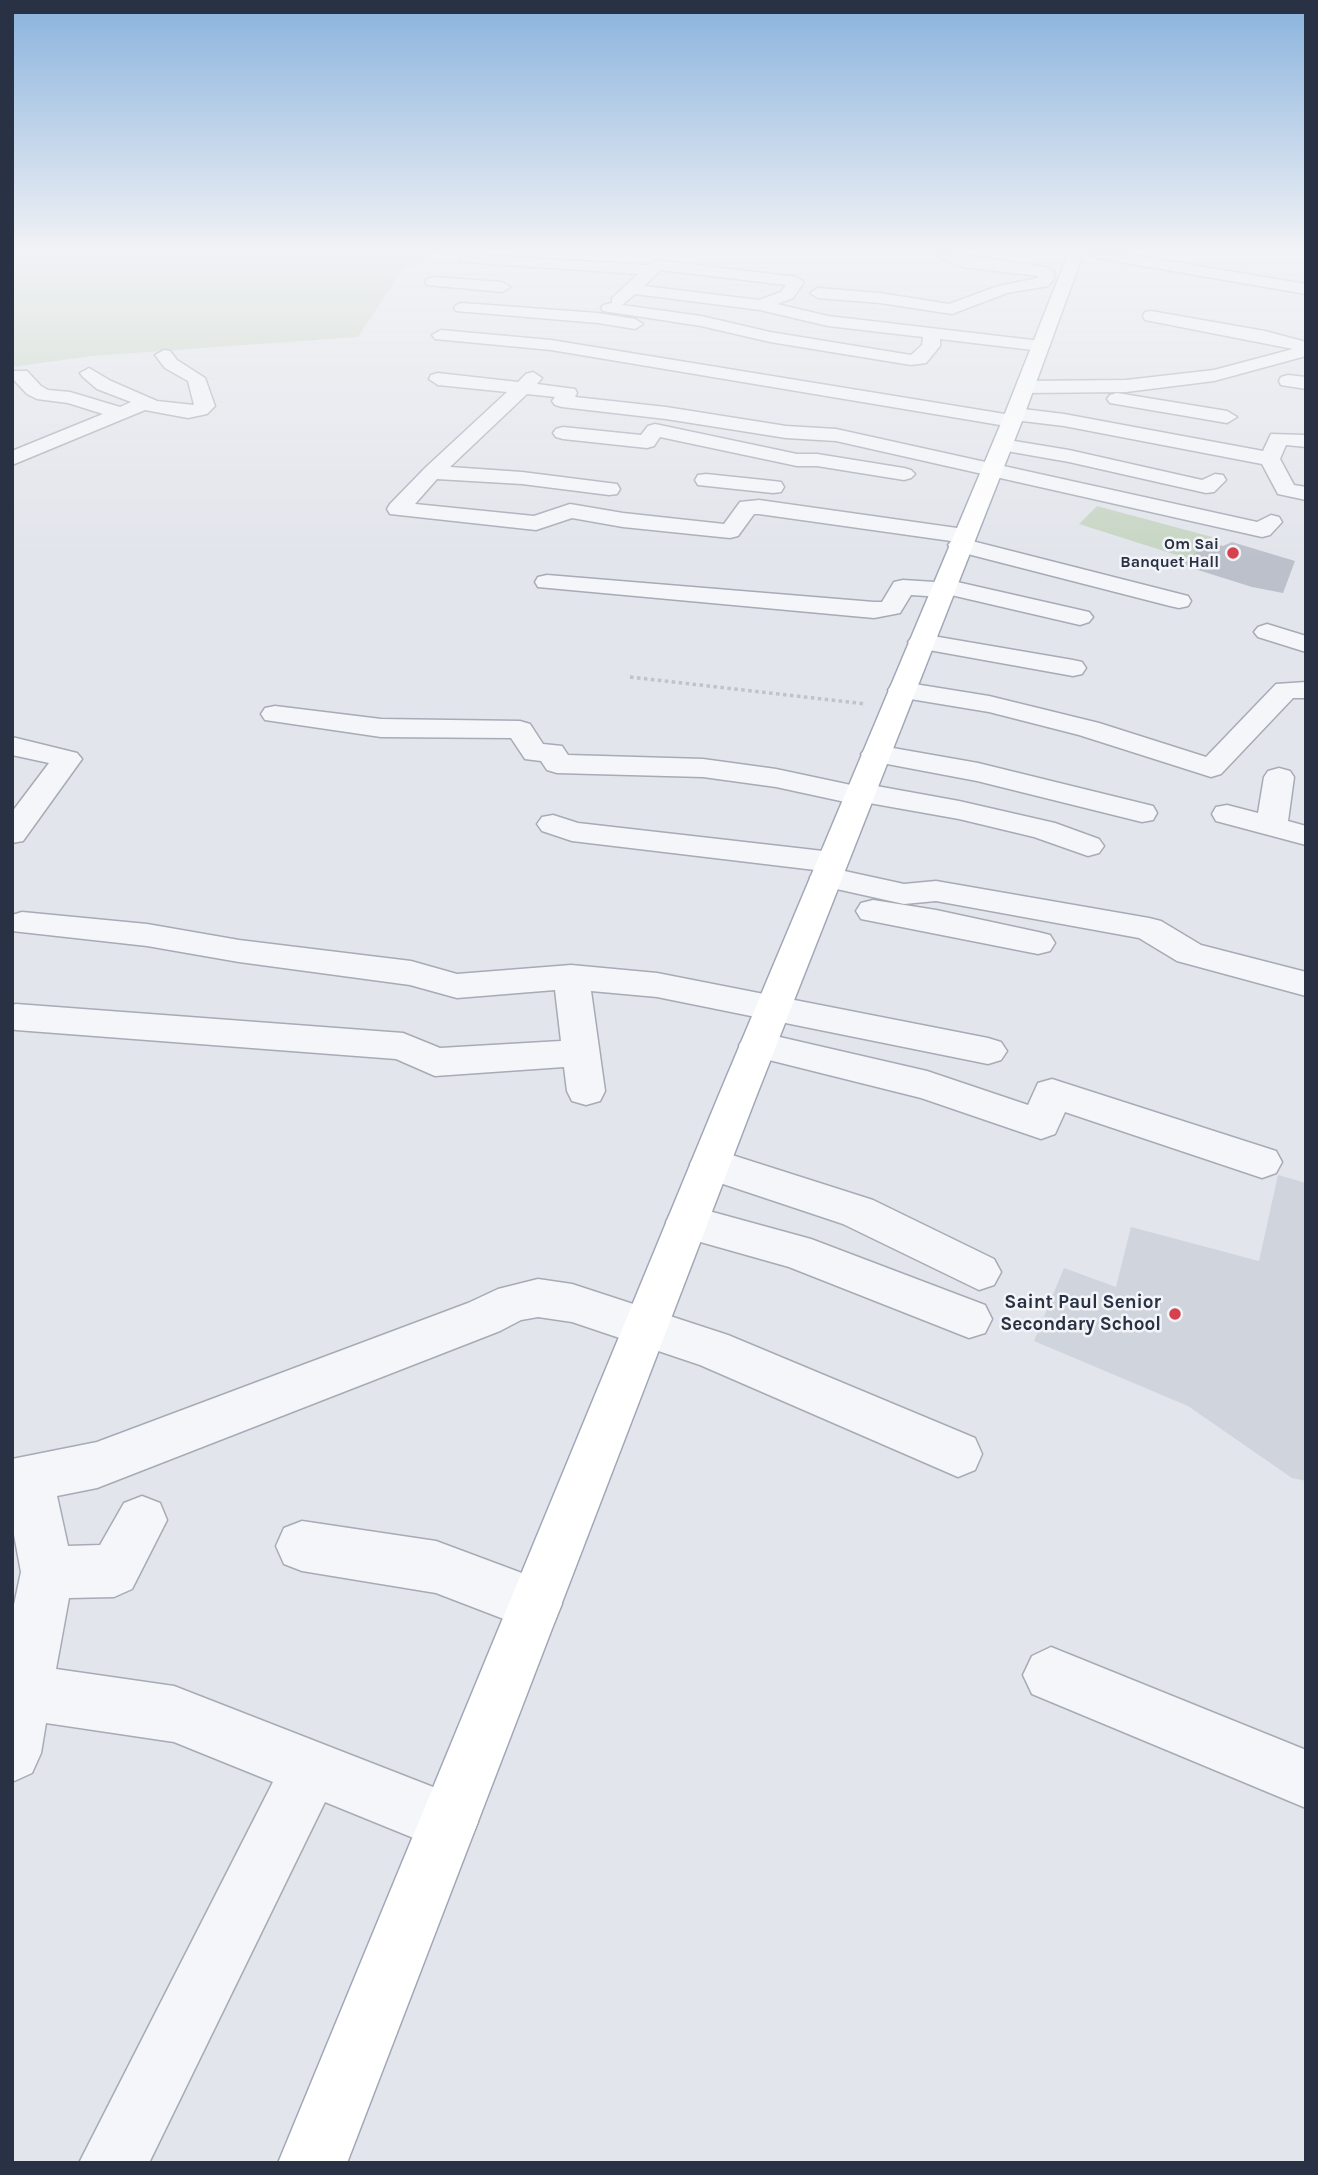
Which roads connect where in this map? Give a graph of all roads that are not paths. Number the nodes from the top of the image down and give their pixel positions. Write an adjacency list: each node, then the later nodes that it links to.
1 (164, 355): 15 (street)
2 (615, 356): 11 (street)
3 (883, 356): 4 (street)
4 (923, 356)
5 (1037, 356): 22 (main road)
6 (1283, 356): 14 (street)
7 (770, 363): 11 (street)
8 (541, 372): 13 (street)
9 (89, 373): 15 (street)
10 (20, 375): 16 (street)
11 (751, 378): 22 (street)
12 (438, 379): 13 (street)
13 (522, 388): 22 (street); 27 (street)
14 (1071, 388): 17 (street); 22 (street)
15 (146, 405): 16 (street)
16 (124, 414): 21 (street)
17 (1227, 417)
18 (36, 430): 21 (street)
19 (563, 433): 25 (street)
20 (1304, 437): 24 (street)
21 (64, 439): 23 (street)
22 (997, 442): 24 (street); 26 (street); 30 (street); 35 (street); 36 (main road)
23 (12, 459)
24 (1270, 459): 33 (street)
25 (797, 460): 28 (street); 31 (street)
26 (1196, 469)
27 (432, 472): 32 (street); 34 (street)
28 (919, 476)
29 (706, 480): 31 (street)
30 (1214, 480)
31 (779, 486): 34 (street)
32 (609, 489)
33 (1306, 494)
34 (759, 507): 36 (street)
35 (1271, 522)
36 (962, 540): 38 (main road); 39 (street)
37 (547, 582): 38 (street)
38 (943, 588): 40 (street); 42 (main road)
39 (1179, 601)
40 (1080, 617)
41 (1267, 632): 43 (street)
42 (921, 642): 45 (street); 47 (main road)
43 (1306, 644)
44 (1306, 664): 46 (street)
45 (1073, 667)
46 (1289, 695): 47 (street); 49 (street)
47 (899, 698): 51 (main road)
48 (275, 714): 53 (street)
49 (1306, 715)
50 (12, 746): 57 (street)
51 (876, 754): 53 (main road); 54 (street)
52 (1279, 777): 58 (street)
53 (860, 794): 60 (street); 61 (main road)
54 (1142, 813)
55 (1227, 814): 58 (street)
56 (553, 824): 61 (street)
57 (16, 825)
58 (1272, 826): 59 (street)
59 (1306, 836)
60 (1088, 846)
61 (824, 880): 63 (street); 65 (street); 67 (main road)
62 (22, 923): 64 (street)
63 (1038, 943)
64 (571, 977): 67 (street); 69 (street)
65 (1306, 984)
66 (16, 1017): 69 (street)
67 (765, 1027): 68 (street); 71 (street); 72 (main road)
68 (988, 1051)
69 (581, 1053): 70 (street)
70 (586, 1091)
71 (1262, 1162)
72 (710, 1164): 73 (main road); 74 (street)
73 (687, 1222): 75 (street); 76 (main road)
74 (979, 1272)
75 (968, 1319)
76 (646, 1325): 77 (street); 78 (street); 82 (main road)
77 (958, 1454)
78 (21, 1480): 81 (street)
79 (142, 1520): 81 (street)
80 (302, 1546): 82 (street)
81 (47, 1572): 84 (street)
82 (535, 1604): 88 (main road)
83 (1051, 1675): 87 (street)
84 (24, 1692): 85 (street); 86 (street)
85 (12, 1753)
86 (312, 1769): 88 (street); 89 (street)
87 (1306, 1779)
88 (448, 1822): 90 (main road)
89 (113, 2163)
90 (312, 2163)

